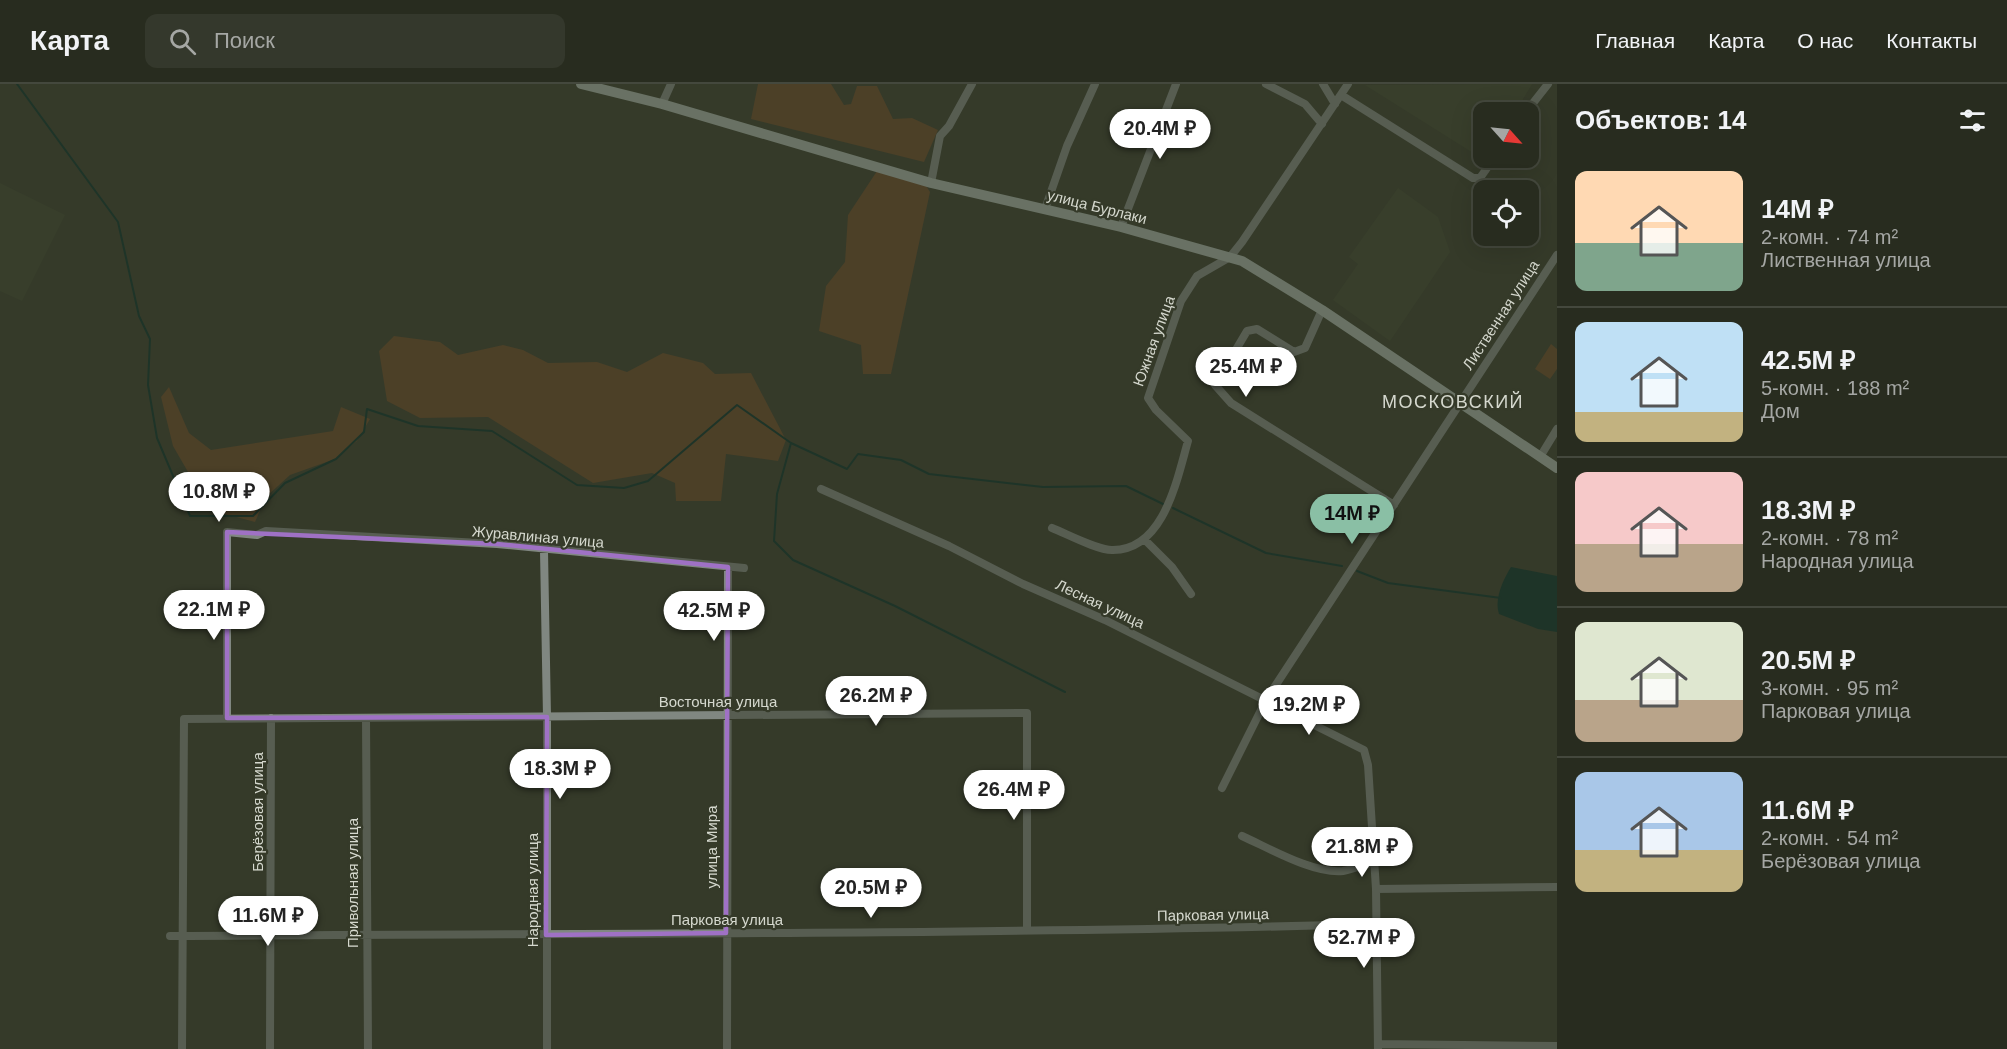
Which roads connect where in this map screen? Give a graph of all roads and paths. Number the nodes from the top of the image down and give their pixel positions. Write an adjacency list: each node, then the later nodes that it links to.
1 (581, 84): 12 (street, улица Бурлаки)
2 (671, 84): 12 (street)
3 (972, 84): 16 (street)
4 (1095, 84): 17 (street)
5 (1176, 84): 18 (street)
6 (1266, 84): 14 (street)
7 (1323, 84): 13 (street)
8 (1348, 84): 10 (street, Южная улица)
9 (1548, 84): 11 (street)
10 (1341, 95): 13 (street, Южная улица); 15 (street)
11 (1534, 102)
12 (662, 104): 16 (street, улица Бурлаки)
13 (1335, 104): 14 (street, Южная улица)
14 (1322, 124): 20 (street, Южная улица)
15 (1487, 168)
16 (931, 183): 17 (street, улица Бурлаки)
17 (1045, 209): 18 (street, улица Бурлаки)
18 (1121, 227): 20 (street, улица Бурлаки)
19 (1557, 255): 22 (street, Лиственная улица)
20 (1230, 257): 21 (street, улица Бурлаки); 29 (street, Южная улица)
21 (1322, 310): 22 (street, улица Бурлаки); 27 (street)
22 (1461, 403): 24 (street, улица Бурлаки); 27 (street, Лиственная улица)
23 (1557, 429): 24 (street)
24 (1540, 457): 25 (street, улица Бурлаки)
25 (1557, 468)
26 (821, 489): 34 (street, Лесная улица)
27 (1394, 505): 34 (street, Лиственная улица)
28 (1052, 528): 29 (street)
29 (1144, 539): 33 (street)
30 (544, 551): 31 (street, Журавлиная улица); 36 (street, Народная улица); 37 (street, Журавлиная улица)
31 (728, 567): 32 (street, Журавлиная улица); 35 (street, улица Мира)
32 (744, 568)
33 (1191, 594)
34 (1266, 700): 40 (street, Лиственная улица); 42 (street, Лесная улица)
35 (726, 716): 36 (street, Восточная улица); 46 (street, Восточная улица); 47 (street, улица Мира)
36 (547, 717): 39 (street, Восточная улица); 50 (street, Народная улица)
37 (227, 718): 38 (street, Восточная улица); 52 (street, Восточная улица)
38 (271, 718): 39 (street, Восточная улица); 48 (street, Берёзовая улица)
39 (366, 718): 49 (street, Привольная улица)
40 (1222, 788)
41 (1242, 836): 42 (street)
42 (1374, 862): 44 (street)
43 (1557, 887): 44 (street)
44 (1376, 889): 45 (street)
45 (1377, 924): 46 (street, Парковая улица); 54 (street)
46 (1027, 930): 47 (street, Парковая улица)
47 (726, 933): 50 (street, Парковая улица); 59 (street, улица Мира)
48 (271, 934): 49 (street, Парковая улица); 52 (street, Парковая улица); 56 (street, Берёзовая улица)
49 (366, 934): 50 (street, Парковая улица); 57 (street, Привольная улица)
50 (546, 935): 58 (street, Народная улица)
51 (170, 936): 52 (street, Парковая улица)
52 (183, 936): 55 (street)
53 (1557, 1046): 54 (street)
54 (1378, 1047)
55 (182, 1049)
56 (270, 1049)
57 (368, 1049)
58 (547, 1049)
59 (727, 1049)

